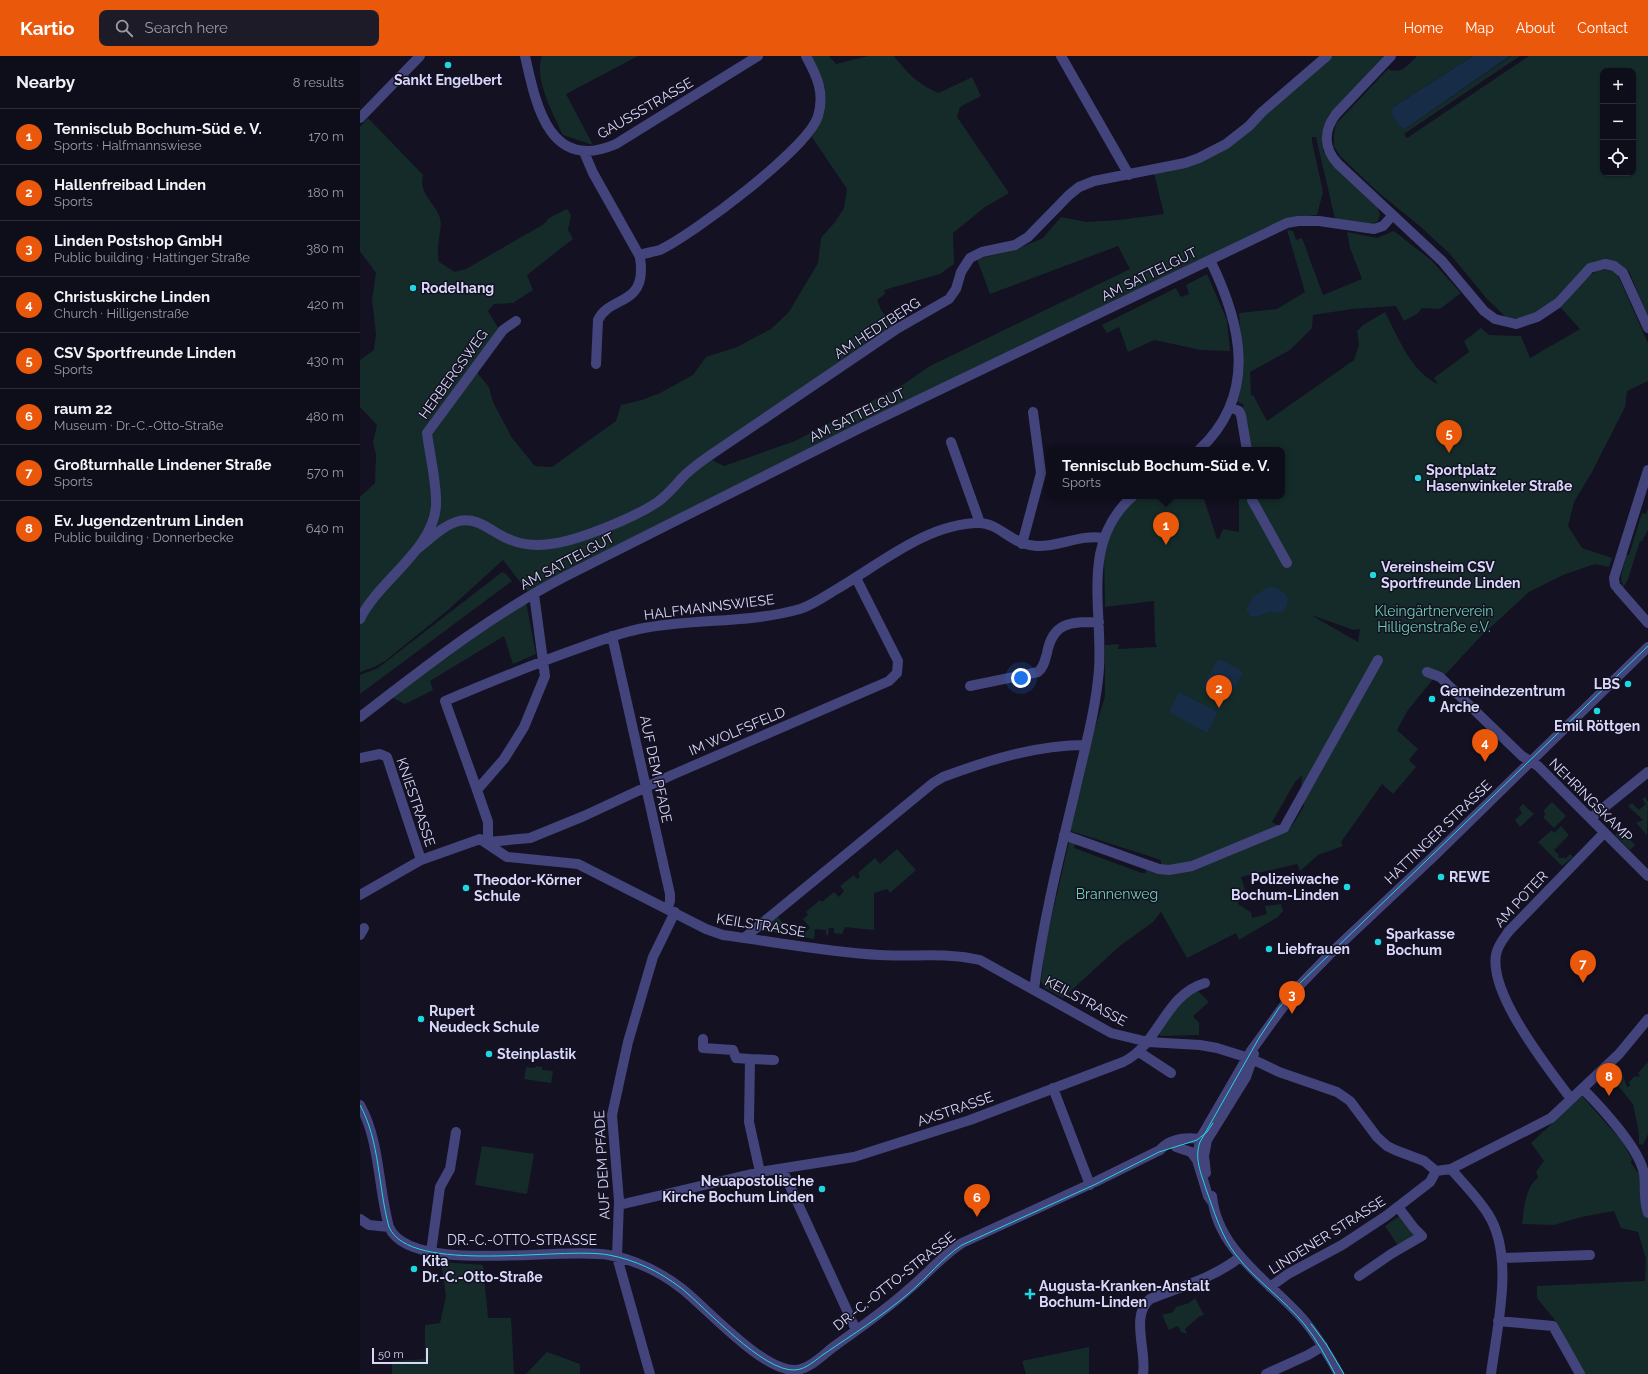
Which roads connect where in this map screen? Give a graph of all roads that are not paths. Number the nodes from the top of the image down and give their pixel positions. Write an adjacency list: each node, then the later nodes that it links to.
1 (420, 56): 8 (street)
2 (524, 56): 9 (street, GAUSSSTRASSE)
3 (758, 56): 9 (street, GAUSSSTRASSE)
4 (806, 56): 12 (street)
5 (1061, 56): 10 (street)
6 (1327, 56): 10 (street, AM HEDTBERG)
7 (1391, 56): 11 (street)
8 (360, 118)
9 (584, 152): 12 (street)
10 (1129, 175): 28 (street, AM HEDTBERG)
11 (1392, 216): 13 (street, AM SATTELGUT); 15 (street)
12 (639, 254): 16 (street)
13 (1210, 260): 17 (street); 31 (street, AM SATTELGUT)
14 (516, 321): 28 (street, HERBERGSWEG)
15 (1648, 328)
16 (596, 364)
17 (1230, 407): 20 (street); 21 (street)
18 (1033, 412): 27 (street)
19 (951, 442): 25 (street)
20 (1202, 447)
21 (1246, 447)
22 (1648, 470): 34 (street)
23 (1130, 499): 26 (street)
24 (1252, 499): 29 (street)
25 (980, 523): 27 (street, HALFMANNSWIESE); 30 (street, HALFMANNSWIESE)
26 (1103, 538): 27 (street, HALFMANNSWIESE); 33 (street)
27 (1022, 544)
28 (416, 550): 32 (street, HERBERGSWEG)
29 (1286, 564)
30 (856, 578): 35 (street, HALFMANNSWIESE); 46 (street, IM WOLFSFELD)
31 (534, 594): 37 (street); 41 (street, AM SATTELGUT)
32 (360, 619)
33 (1099, 622): 40 (street); 42 (street)
34 (1648, 623)
35 (612, 636): 37 (street, HALFMANNSWIESE); 46 (street, AUF DEM PFADE)
36 (1648, 647): 44 (street, HATTINGER STRASSE)
37 (544, 660): 47 (street); 47 (street, HALFMANNSWIESE)
38 (1378, 660): 50 (street)
39 (1427, 672): 44 (street, NEHRINGSKAMP)
40 (970, 686)
41 (360, 717)
42 (1086, 745): 50 (street); 56 (street)
43 (360, 758): 52 (street, KNIESTRASSE)
44 (1531, 761): 48 (street, NEHRINGSKAMP); 64 (street, HATTINGER STRASSE)
45 (1648, 772): 48 (street)
46 (646, 788): 51 (street, IM WOLFSFELD); 55 (street, AUF DEM PFADE)
47 (477, 790): 51 (street)
48 (1591, 818): 49 (street, NEHRINGSKAMP)
49 (1604, 833): 53 (street, NEHRINGSKAMP); 69 (street, AM POTER)
50 (1064, 835): 58 (street)
51 (488, 842): 52 (street); 55 (street, KEILSTRASSE)
52 (421, 860): 54 (street)
53 (1648, 876)
54 (360, 895)
55 (671, 910): 56 (street, KEILSTRASSE); 82 (street, AUF DEM PFADE)
56 (744, 938): 58 (street, KEILSTRASSE)
57 (1205, 983): 61 (street)
58 (1034, 989): 61 (street, KEILSTRASSE)
59 (1648, 1019): 68 (street)
60 (703, 1039): 63 (street)
61 (1148, 1042): 62 (street, AXSTRASSE); 64 (street, KEILSTRASSE)
62 (1139, 1052): 66 (street); 67 (street, AXSTRASSE)
63 (750, 1059): 65 (street); 79 (street)
64 (1249, 1059): 72 (street, HATTINGER STRASSE); 78 (street, KEILSTRASSE)
65 (774, 1060)
66 (1171, 1073)
67 (1053, 1088): 76 (street, AXSTRASSE); 80 (street)
68 (1583, 1089): 69 (street); 84 (street)
69 (1571, 1098): 77 (street)
70 (360, 1105): 86 (street, DR.-C.-OTTO-STRASSE)
71 (456, 1132): 87 (street, DR.-C.-OTTO-STRASSE)
72 (1202, 1140): 73 (street, DR.-C.-OTTO-STRASSE); 74 (street, DR.-C.-OTTO-STRASSE); 75 (street, HATTINGER STRASSE); 81 (street, HATTINGER STRASSE)
73 (1176, 1147): 74 (street, DR.-C.-OTTO-STRASSE); 75 (street)
74 (1160, 1150): 80 (street, DR.-C.-OTTO-STRASSE)
75 (1196, 1160): 81 (street, HATTINGER STRASSE)
76 (782, 1169): 79 (street, AXSTRASSE); 95 (street)
77 (1451, 1169): 78 (street); 91 (street)
78 (1436, 1171): 83 (street, LINDENER STRASSE)
79 (760, 1172): 82 (street, AXSTRASSE)
80 (1090, 1185): 95 (street, DR.-C.-OTTO-STRASSE)
81 (1213, 1203): 90 (street, HATTINGER STRASSE)
82 (619, 1205): 89 (street, AUF DEM PFADE)
83 (1398, 1208): 92 (street, LINDENER STRASSE); 93 (street, LINDENER STRASSE)
84 (1648, 1214)
85 (360, 1219): 86 (street)
86 (389, 1226): 87 (street, DR.-C.-OTTO-STRASSE)
87 (431, 1252): 89 (street, DR.-C.-OTTO-STRASSE)
88 (1590, 1255): 91 (street)
89 (617, 1257): 97 (street, DR.-C.-OTTO-STRASSE); 99 (street, AUF DEM PFADE)
90 (1240, 1257): 93 (street, HATTINGER STRASSE); 100 (street)
91 (1502, 1258): 94 (street)
92 (1358, 1276)
93 (1270, 1286): 96 (street, HATTINGER STRASSE)
94 (1498, 1321): 102 (street); 103 (street)
95 (856, 1330): 97 (street, DR.-C.-OTTO-STRASSE)
96 (1323, 1346): 98 (street); 101 (street, HATTINGER STRASSE)
97 (793, 1373)
98 (1269, 1373)
99 (650, 1374)
100 (1143, 1374)
101 (1339, 1374)
102 (1491, 1374)
103 (1580, 1374)

